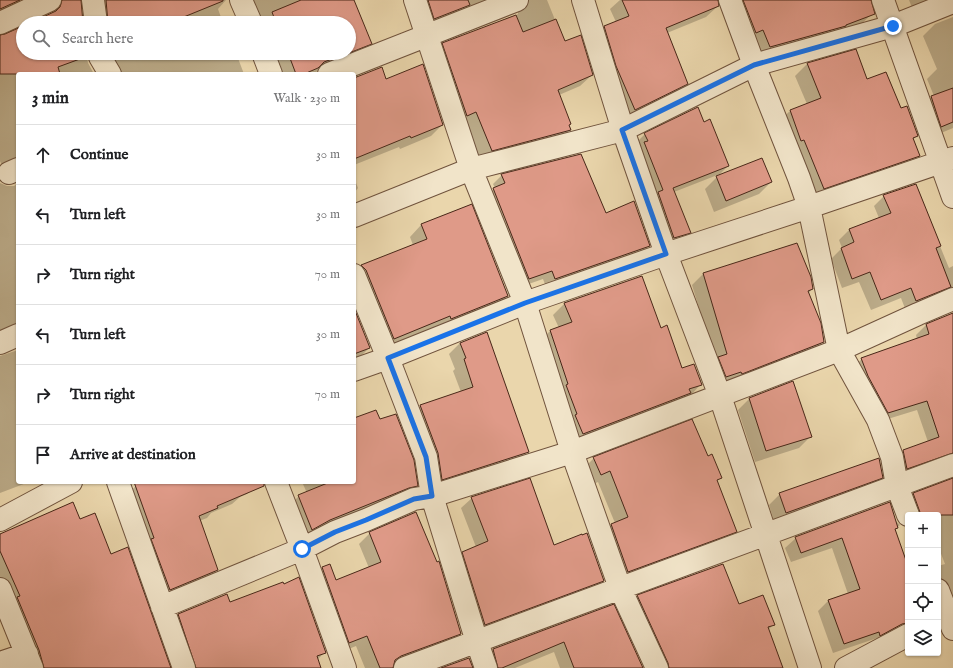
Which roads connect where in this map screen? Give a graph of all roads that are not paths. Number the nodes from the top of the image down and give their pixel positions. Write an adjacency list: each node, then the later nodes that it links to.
1 (50, 0): 12 (street)
2 (93, 0): 10 (street)
3 (241, 0): 11 (street)
4 (415, 0): 14 (street)
5 (517, 0): 14 (street)
6 (583, 0): 21 (street)
7 (730, 0): 17 (street)
8 (882, 0): 13 (street)
9 (953, 2): 13 (street)
10 (95, 16)
11 (247, 16)
12 (0, 23)
13 (893, 26): 17 (street); 22 (street)
14 (426, 35): 20 (street); 23 (street)
15 (102, 60): 18 (street)
16 (266, 60): 19 (street)
17 (754, 65): 21 (street); 25 (street)
18 (109, 72)
19 (270, 72)
20 (334, 72)
21 (622, 130): 23 (street); 27 (street)
22 (947, 159): 24 (street); 25 (street)
23 (471, 169): 26 (street); 30 (street)
24 (953, 196)
25 (809, 208): 27 (street); 33 (street)
26 (356, 215)
27 (666, 254): 30 (street); 36 (street)
28 (356, 280): 34 (street)
29 (953, 300): 33 (street)
30 (525, 303): 34 (street); 37 (street)
31 (16, 336): 32 (street)
32 (0, 343)
33 (839, 350): 36 (street); 42 (street)
34 (388, 358): 35 (street); 43 (street)
35 (356, 369)
36 (720, 396): 37 (street); 46 (street)
37 (572, 452): 43 (street); 48 (street)
38 (953, 465): 42 (street)
39 (67, 484): 45 (street)
40 (119, 484): 51 (street)
41 (277, 484): 47 (street)
42 (897, 486): 44 (street); 46 (street)
43 (432, 496): 47 (street); 54 (street)
44 (907, 512)
45 (0, 520)
46 (765, 534): 48 (street); 62 (street)
47 (302, 549): 51 (street); 58 (street)
48 (620, 588): 54 (street); 61 (street)
49 (0, 589): 55 (street)
50 (941, 599): 52 (street)
51 (162, 608): 57 (street)
52 (948, 619)
53 (905, 638): 63 (street)
54 (477, 642): 59 (street); 60 (street)
55 (29, 661): 56 (street)
56 (0, 663)
57 (184, 668)
58 (345, 668)
59 (405, 668)
60 (486, 668)
61 (657, 668)
62 (810, 668)
63 (846, 668)

